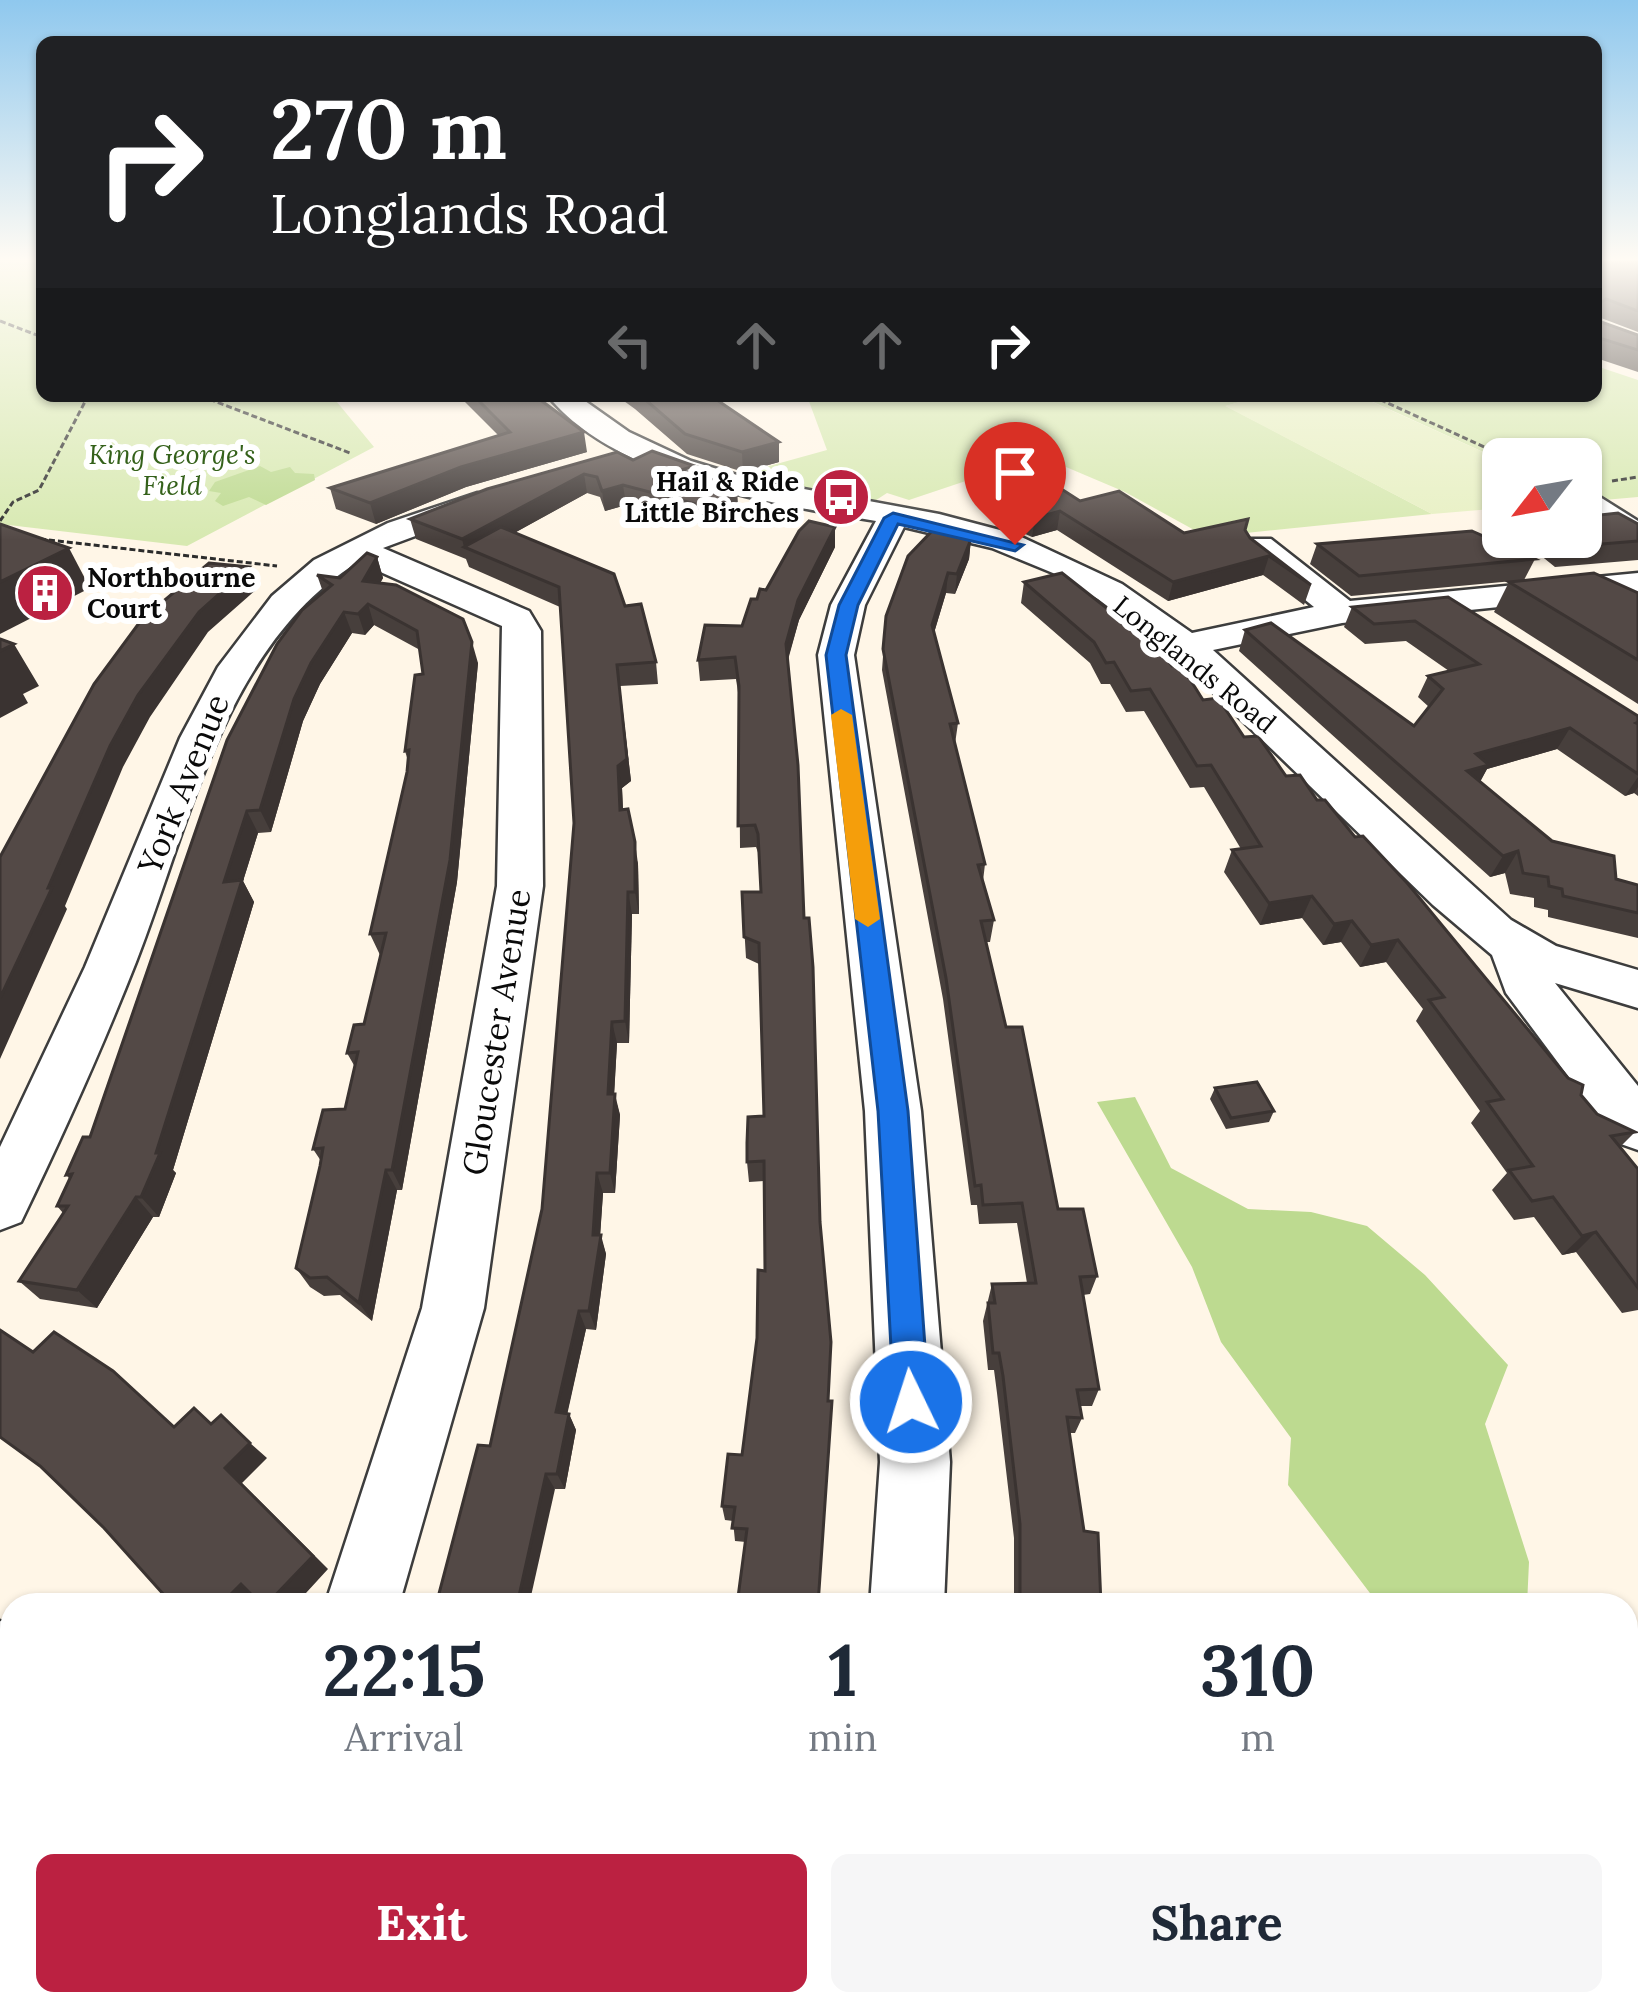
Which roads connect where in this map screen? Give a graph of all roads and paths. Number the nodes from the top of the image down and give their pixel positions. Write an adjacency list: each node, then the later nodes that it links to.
1 (85, 402): 12 (path)
2 (217, 402): 7 (path)
3 (568, 402): 6 (street, Longlands Road)
4 (1385, 402): 5 (path)
5 (1482, 446)
6 (642, 450): 8 (street); 11 (street, Longlands Road)
7 (350, 453)
8 (582, 468)
9 (523, 487): 16 (street, York Avenue)
10 (1602, 509): 14 (street)
11 (893, 518): 21 (street, Longlands Road); 27 (street)
12 (0, 521)
13 (21, 536): 16 (path)
14 (1638, 536)
15 (1259, 546): 19 (street)
16 (339, 560): 25 (street, York Avenue); 26 (street, Gloucester Avenue)
17 (1638, 583): 18 (street)
18 (1445, 601): 19 (street); 20 (street)
19 (1342, 612): 21 (street)
20 (1498, 636)
21 (1183, 646): 22 (street, Longlands Road)
22 (1514, 946): 23 (street, Longlands Road); 24 (street)
23 (1638, 989)
24 (1638, 1127)
25 (0, 1204)
26 (366, 1593)
27 (908, 1593)

